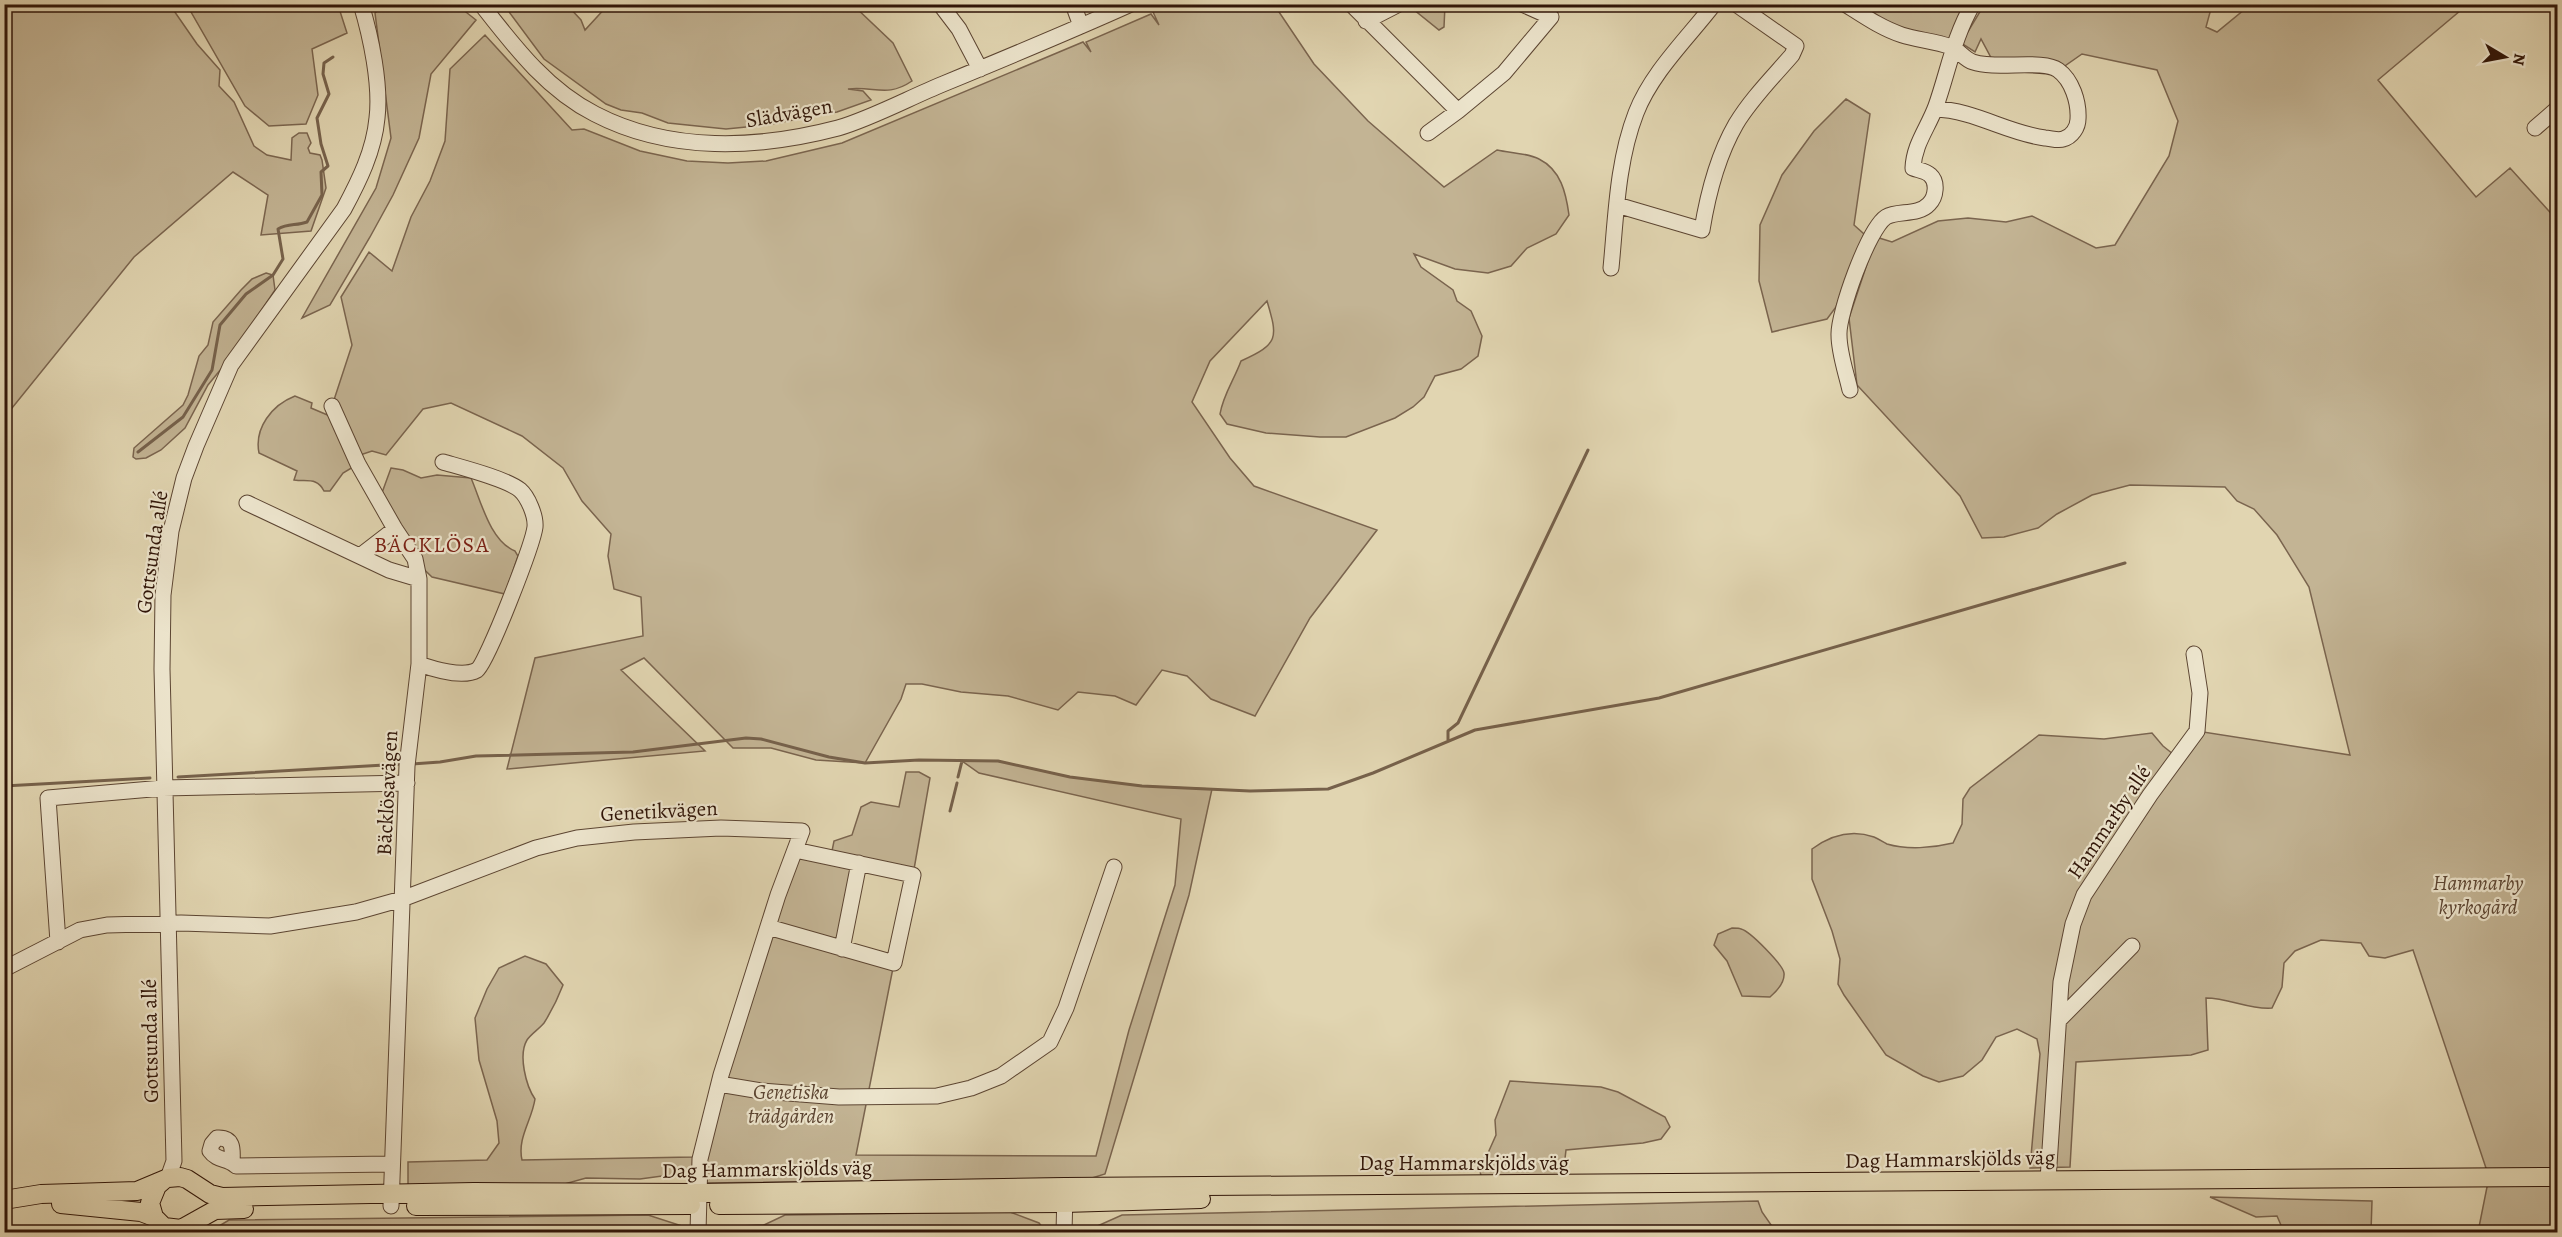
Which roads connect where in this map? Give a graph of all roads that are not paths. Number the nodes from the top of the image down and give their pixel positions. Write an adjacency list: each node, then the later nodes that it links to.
1 (361, 4): 34 (street, Gottsunda allé)
2 (481, 4): 16 (street, Slädvägen)
3 (940, 4): 16 (street)
4 (1073, 4): 14 (street)
5 (1131, 4): 14 (street, Slädvägen)
6 (1351, 4): 13 (street)
7 (1399, 4): 13 (street)
8 (1522, 4): 19 (street)
9 (1714, 4): 22 (street)
10 (1736, 4): 22 (street)
11 (1845, 4): 15 (street)
12 (1974, 4): 15 (street)
13 (1366, 21): 19 (street)
14 (1081, 26): 16 (street, Slädvägen)
15 (1953, 47): 18 (street); 18 (street)
16 (980, 69)
17 (2558, 108): 20 (street)
18 (1935, 109): 24 (street)
19 (1458, 111): 21 (street)
20 (2535, 129)
21 (1428, 133)
22 (1617, 205): 23 (street)
23 (1611, 268)
24 (1850, 390)
25 (332, 406): 28 (street, Bäcklösavägen)
26 (443, 462): 32 (street)
27 (247, 503): 29 (street)
28 (395, 529): 29 (street); 30 (street, Bäcklösavägen)
29 (360, 556): 30 (street)
30 (419, 579): 32 (street, Bäcklösavägen)
31 (2194, 654): 45 (street, Hammarby allé)
32 (419, 664): 33 (street, Bäcklösavägen)
33 (407, 783): 34 (street); 38 (street, Bäcklösavägen)
34 (164, 788): 39 (street, Gottsunda allé); 41 (street)
35 (795, 850): 36 (street); 38 (street, Genetikvägen); 40 (street, Genetikvägen)
36 (859, 862): 43 (street); 43 (street)
37 (1114, 867): 46 (street)
38 (402, 899): 39 (street, Genetikvägen); 48 (street, Bäcklösavägen)
39 (161, 924): 41 (street, Genetikvägen); 49 (street, Gottsunda allé)
40 (768, 927): 43 (street); 46 (street, Genetikvägen)
41 (58, 942): 44 (street, Genetikvägen)
42 (2132, 946): 45 (street)
43 (842, 949)
44 (4, 969)
45 (2059, 1020): 51 (street, Hammarby allé)
46 (719, 1084): 54 (street, Genetikvägen)
47 (232, 1161): 48 (street)
48 (392, 1164): 55 (street, Bäcklösavägen)
49 (169, 1173): 52 (main road, Dag Hammarskjölds väg); 56 (main road, Dag Hammarskjölds väg); 57 (main road)
50 (2558, 1176): 51 (main road, Dag Hammarskjölds väg)
51 (2048, 1180): 53 (main road, Dag Hammarskjölds väg)
52 (191, 1182): 55 (main road, Dag Hammarskjölds väg); 58 (main road)
53 (1065, 1195): 54 (main road, Dag Hammarskjölds väg); 60 (street)
54 (698, 1199): 55 (main road, Dag Hammarskjölds väg); 59 (street, Genetikvägen)
55 (391, 1200): 58 (main road, Dag Hammarskjölds väg)
56 (4, 1201): 57 (main road, Dag Hammarskjölds väg)
57 (158, 1224): 58 (main road, Dag Hammarskjölds väg)
58 (189, 1226)
59 (698, 1233)
60 (1064, 1233)

